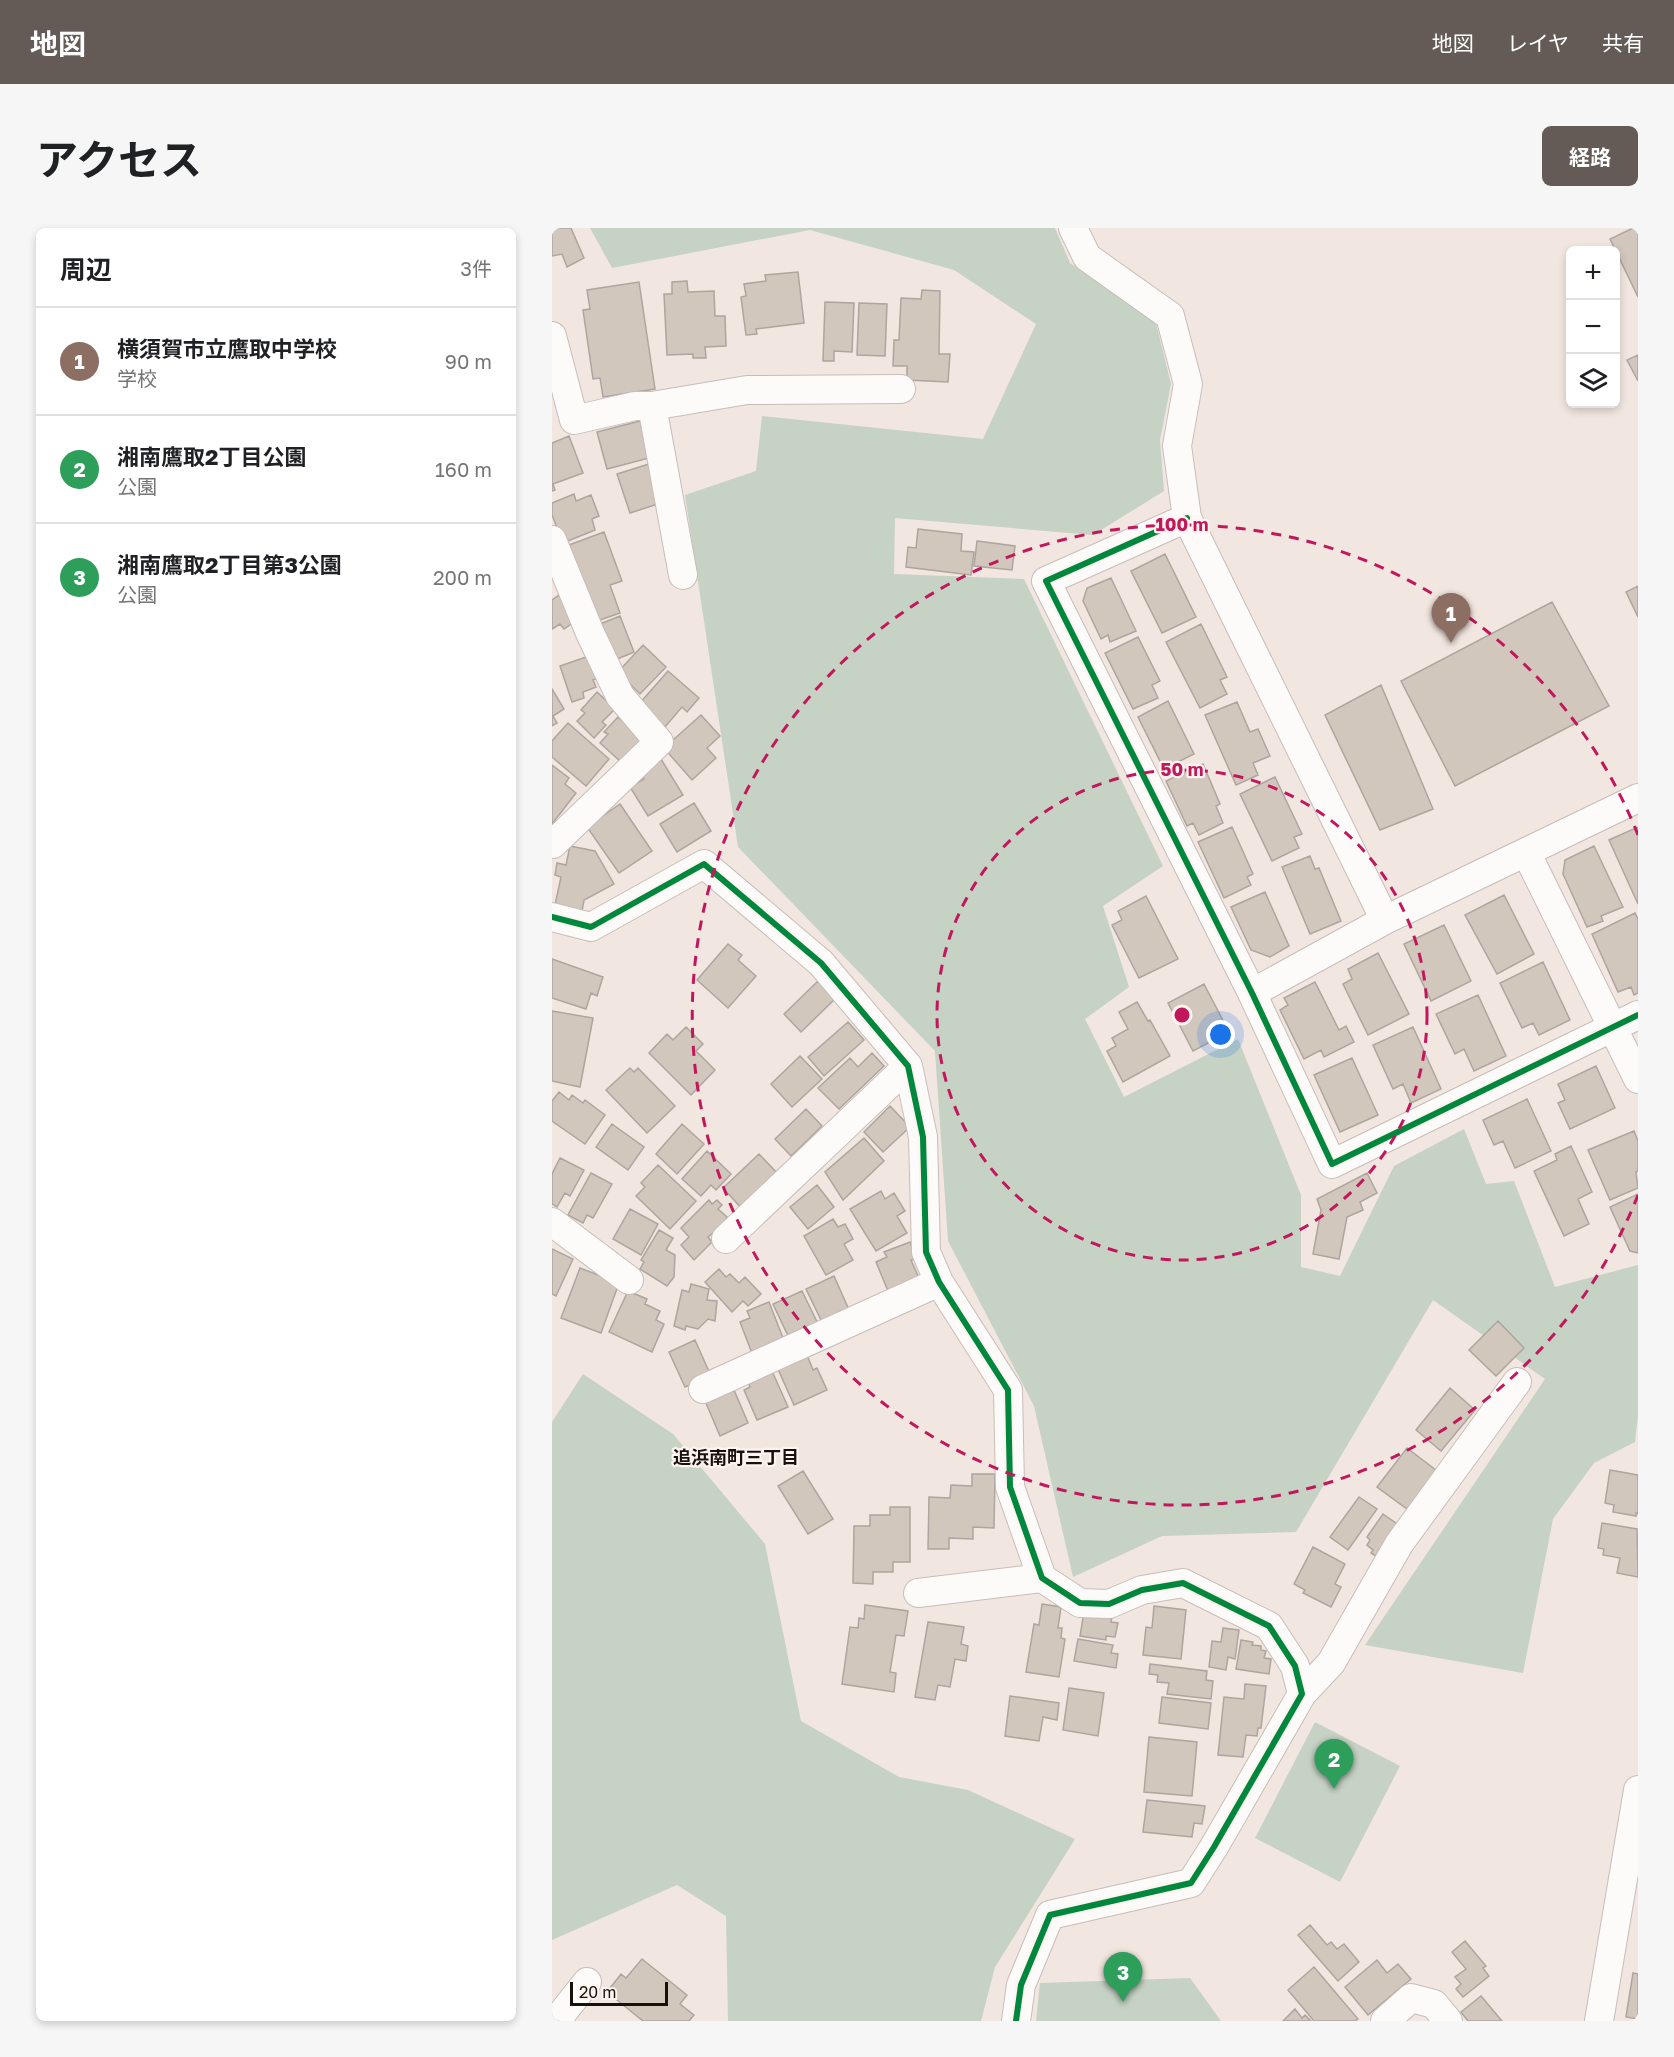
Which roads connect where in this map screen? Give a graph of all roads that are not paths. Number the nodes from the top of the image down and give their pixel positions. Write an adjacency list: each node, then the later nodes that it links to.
1 (1073, 228): 5 (street)
2 (552, 336): 4 (street)
3 (901, 389): 4 (street)
4 (652, 405): 7 (street)
5 (1187, 518): 12 (street); 13 (street)
6 (552, 540): 9 (street)
7 (683, 574)
8 (1638, 798): 10 (street)
9 (553, 844)
10 (1526, 852): 12 (street); 15 (street)
11 (552, 917): 16 (street)
12 (1385, 920): 13 (street)
13 (1252, 993): 15 (street)
14 (1638, 1015): 15 (street)
15 (1612, 1028): 17 (street)
16 (908, 1066): 19 (street); 21 (street)
17 (1638, 1079)
18 (552, 1222): 20 (street)
19 (726, 1239)
20 (628, 1280)
21 (939, 1282): 23 (street); 24 (street)
22 (1517, 1382): 26 (street)
23 (703, 1389)
24 (1042, 1578): 25 (street); 26 (street)
25 (918, 1593)
26 (1302, 1694): 31 (street)
27 (1638, 1790): 28 (street)
28 (1631, 1883): 34 (street)
29 (587, 1982): 30 (street)
30 (556, 2021)
31 (1016, 2021)
32 (1385, 2021): 33 (street)
33 (1448, 2021)
34 (1599, 2021)

